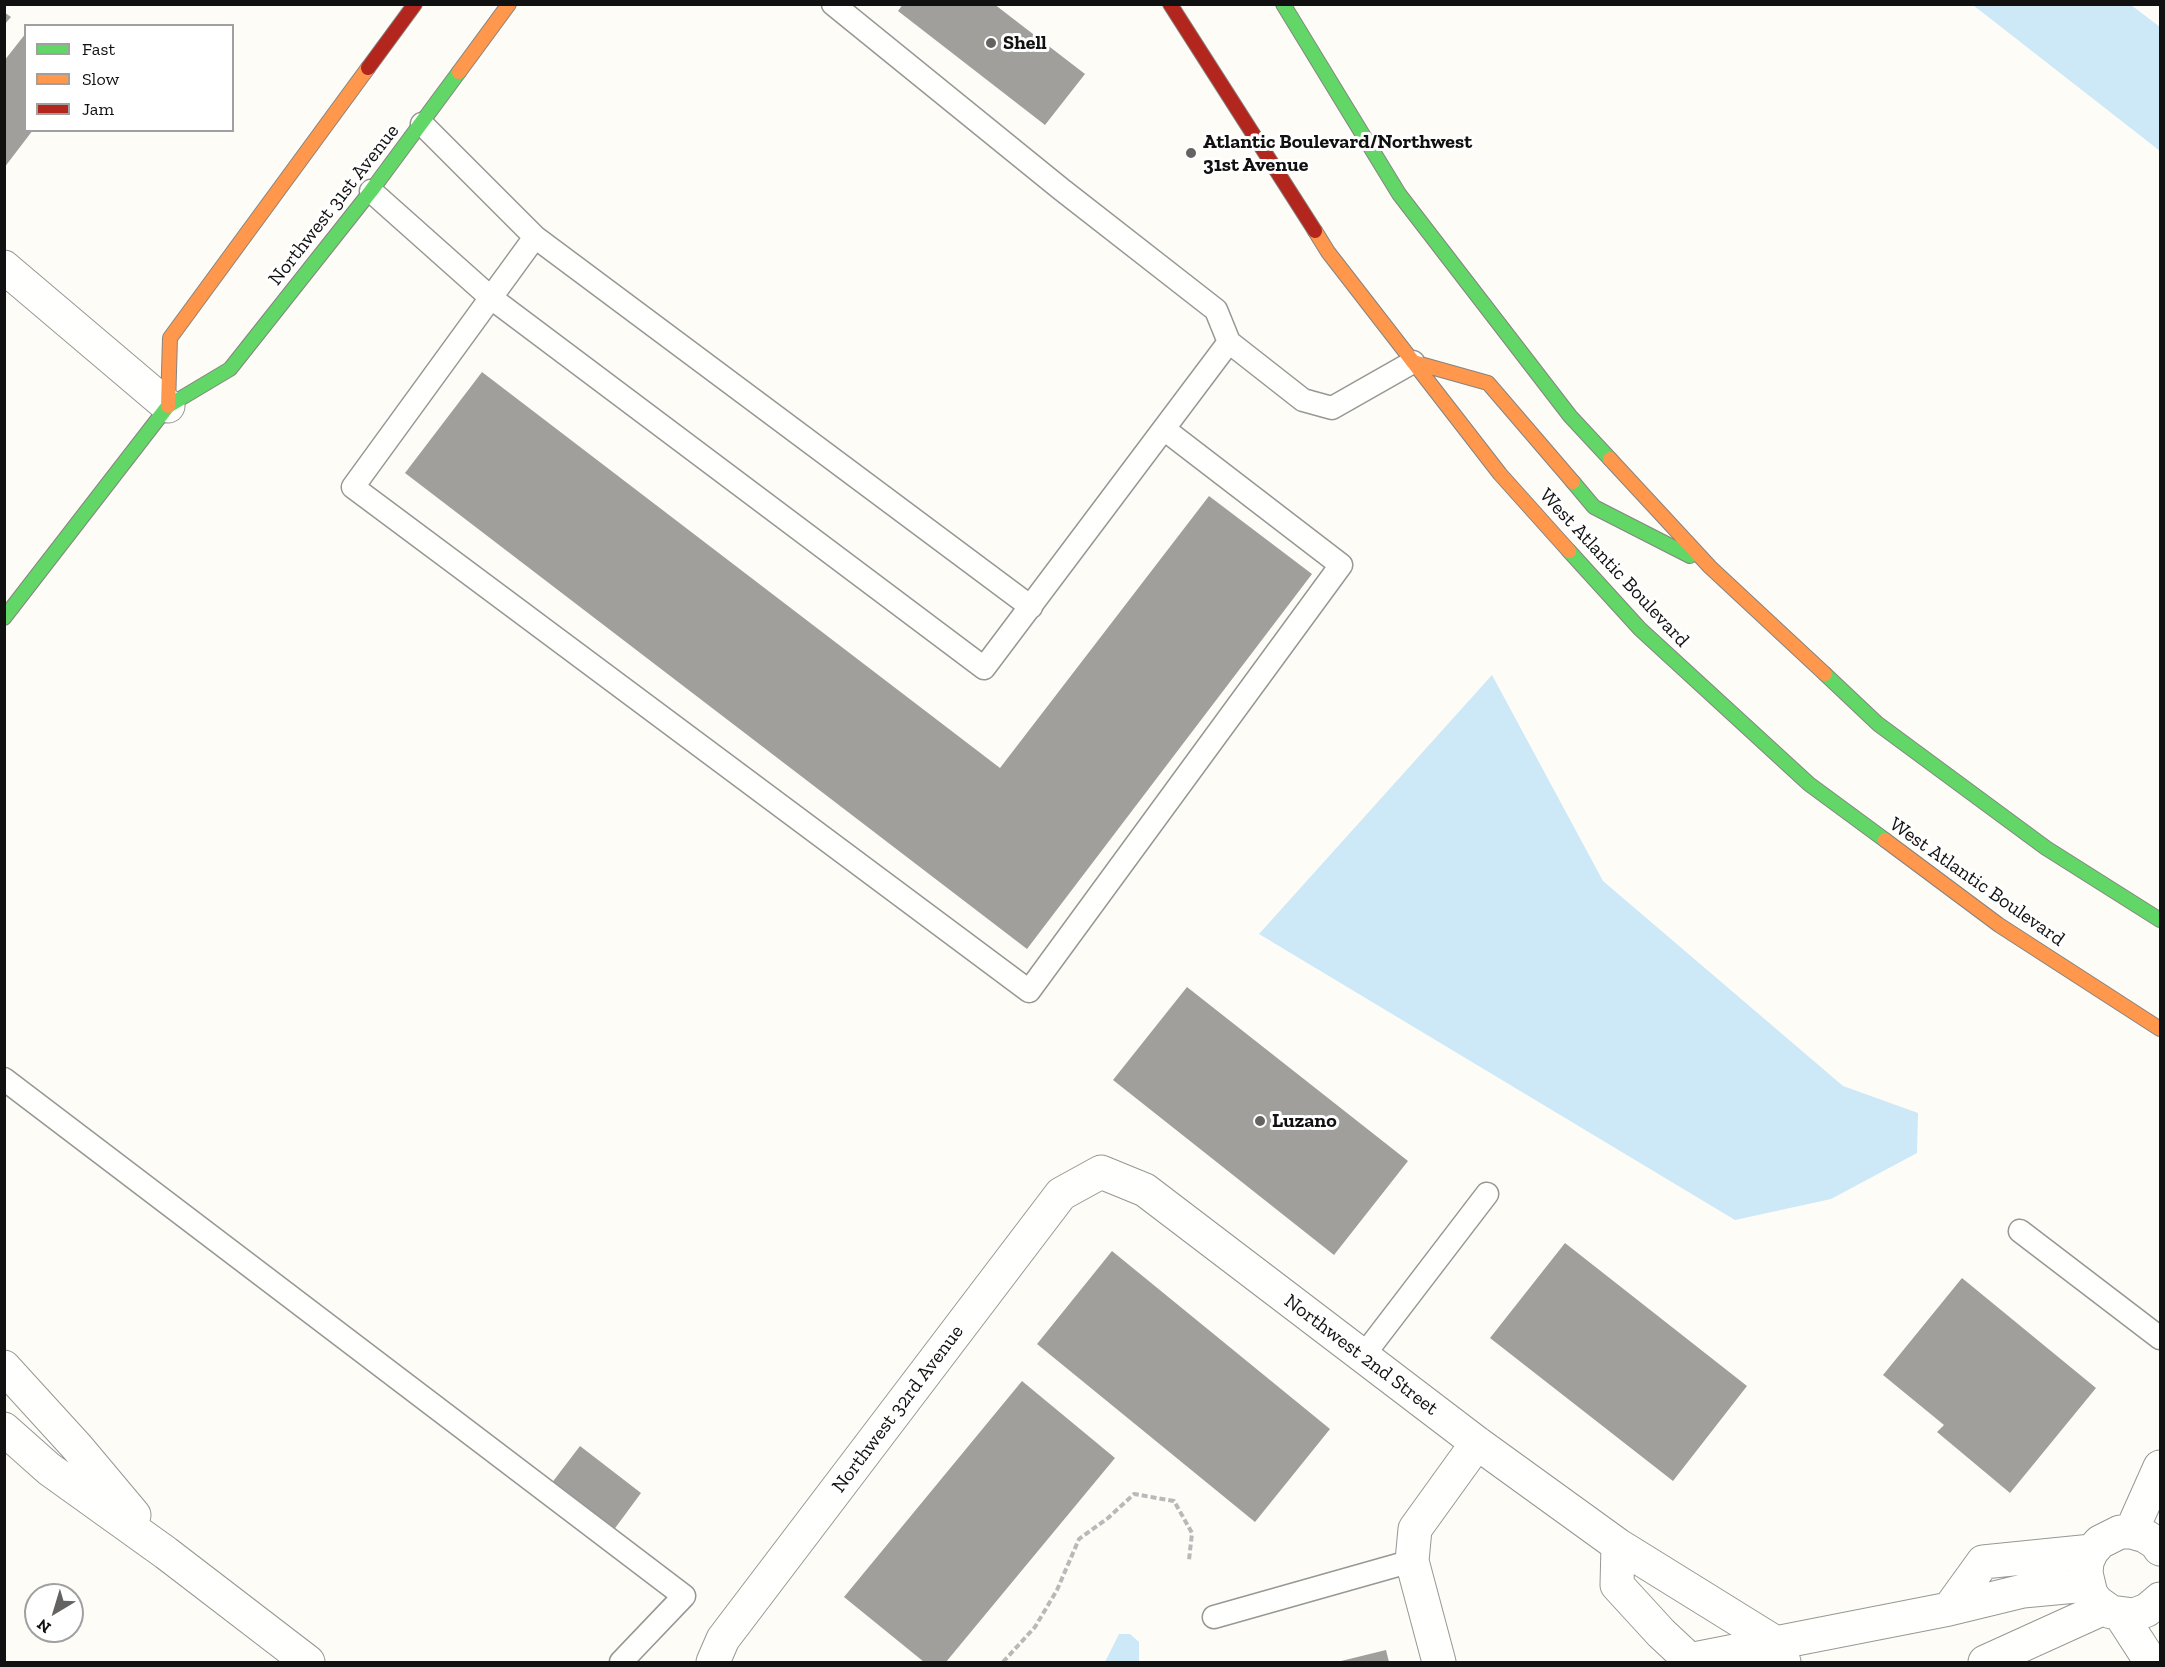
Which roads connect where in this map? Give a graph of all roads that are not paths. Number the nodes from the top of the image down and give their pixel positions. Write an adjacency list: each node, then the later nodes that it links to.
1 (416, 4): 13 (main road)
2 (509, 4): 6 (main road, Northwest 31st Avenue)
3 (833, 4): 11 (lane)
4 (1170, 4): 12 (main road, West Atlantic Boulevard)
5 (1283, 4): 15 (main road)
6 (422, 124): 7 (main road, Northwest 31st Avenue); 8 (lane)
7 (371, 191): 10 (lane); 13 (main road, Northwest 31st Avenue)
8 (535, 237): 10 (lane); 16 (lane)
9 (4, 267): 13 (street)
10 (490, 297): 14 (lane); 16 (lane)
11 (1229, 342): 12 (lane); 14 (lane)
12 (1413, 362): 15 (main road); 19 (main road, West Atlantic Boulevard)
13 (168, 406): 17 (main road, Northwest 31st Avenue)
14 (1164, 429): 16 (lane)
15 (1710, 567): 18 (main road)
16 (1030, 607)
17 (4, 618)
18 (2160, 920)
19 (2160, 1029)
20 (4, 1079): 43 (lane)
21 (1101, 1172): 25 (street, Northwest 2nd Street); 44 (street, Northwest 32rd Avenue)
22 (1487, 1194): 25 (lane)
23 (2020, 1231): 24 (lane)
24 (2160, 1338)
25 (1363, 1356): 28 (street, Northwest 2nd Street)
26 (4, 1367): 34 (street)
27 (4, 1429): 34 (street)
28 (1477, 1443): 31 (street, Northwest 2nd Street); 35 (street)
29 (2160, 1467): 30 (street)
30 (2131, 1532): 32 (street); 33 (street)
31 (1618, 1545): 40 (street, Northwest 2nd Street); 41 (street)
32 (2160, 1549)
33 (2092, 1551): 36 (street); 38 (street)
34 (166, 1553): 42 (street)
35 (1412, 1561): 39 (lane); 45 (street)
36 (2104, 1602): 37 (street); 38 (street); 46 (street); 47 (street)
37 (2160, 1602)
38 (1949, 1609): 40 (street)
39 (1214, 1617)
40 (1780, 1653): 41 (street)
41 (1691, 1661)
42 (308, 1662)
43 (621, 1662)
44 (713, 1662)
45 (1439, 1662)
46 (1985, 1662)
47 (2151, 1662)

